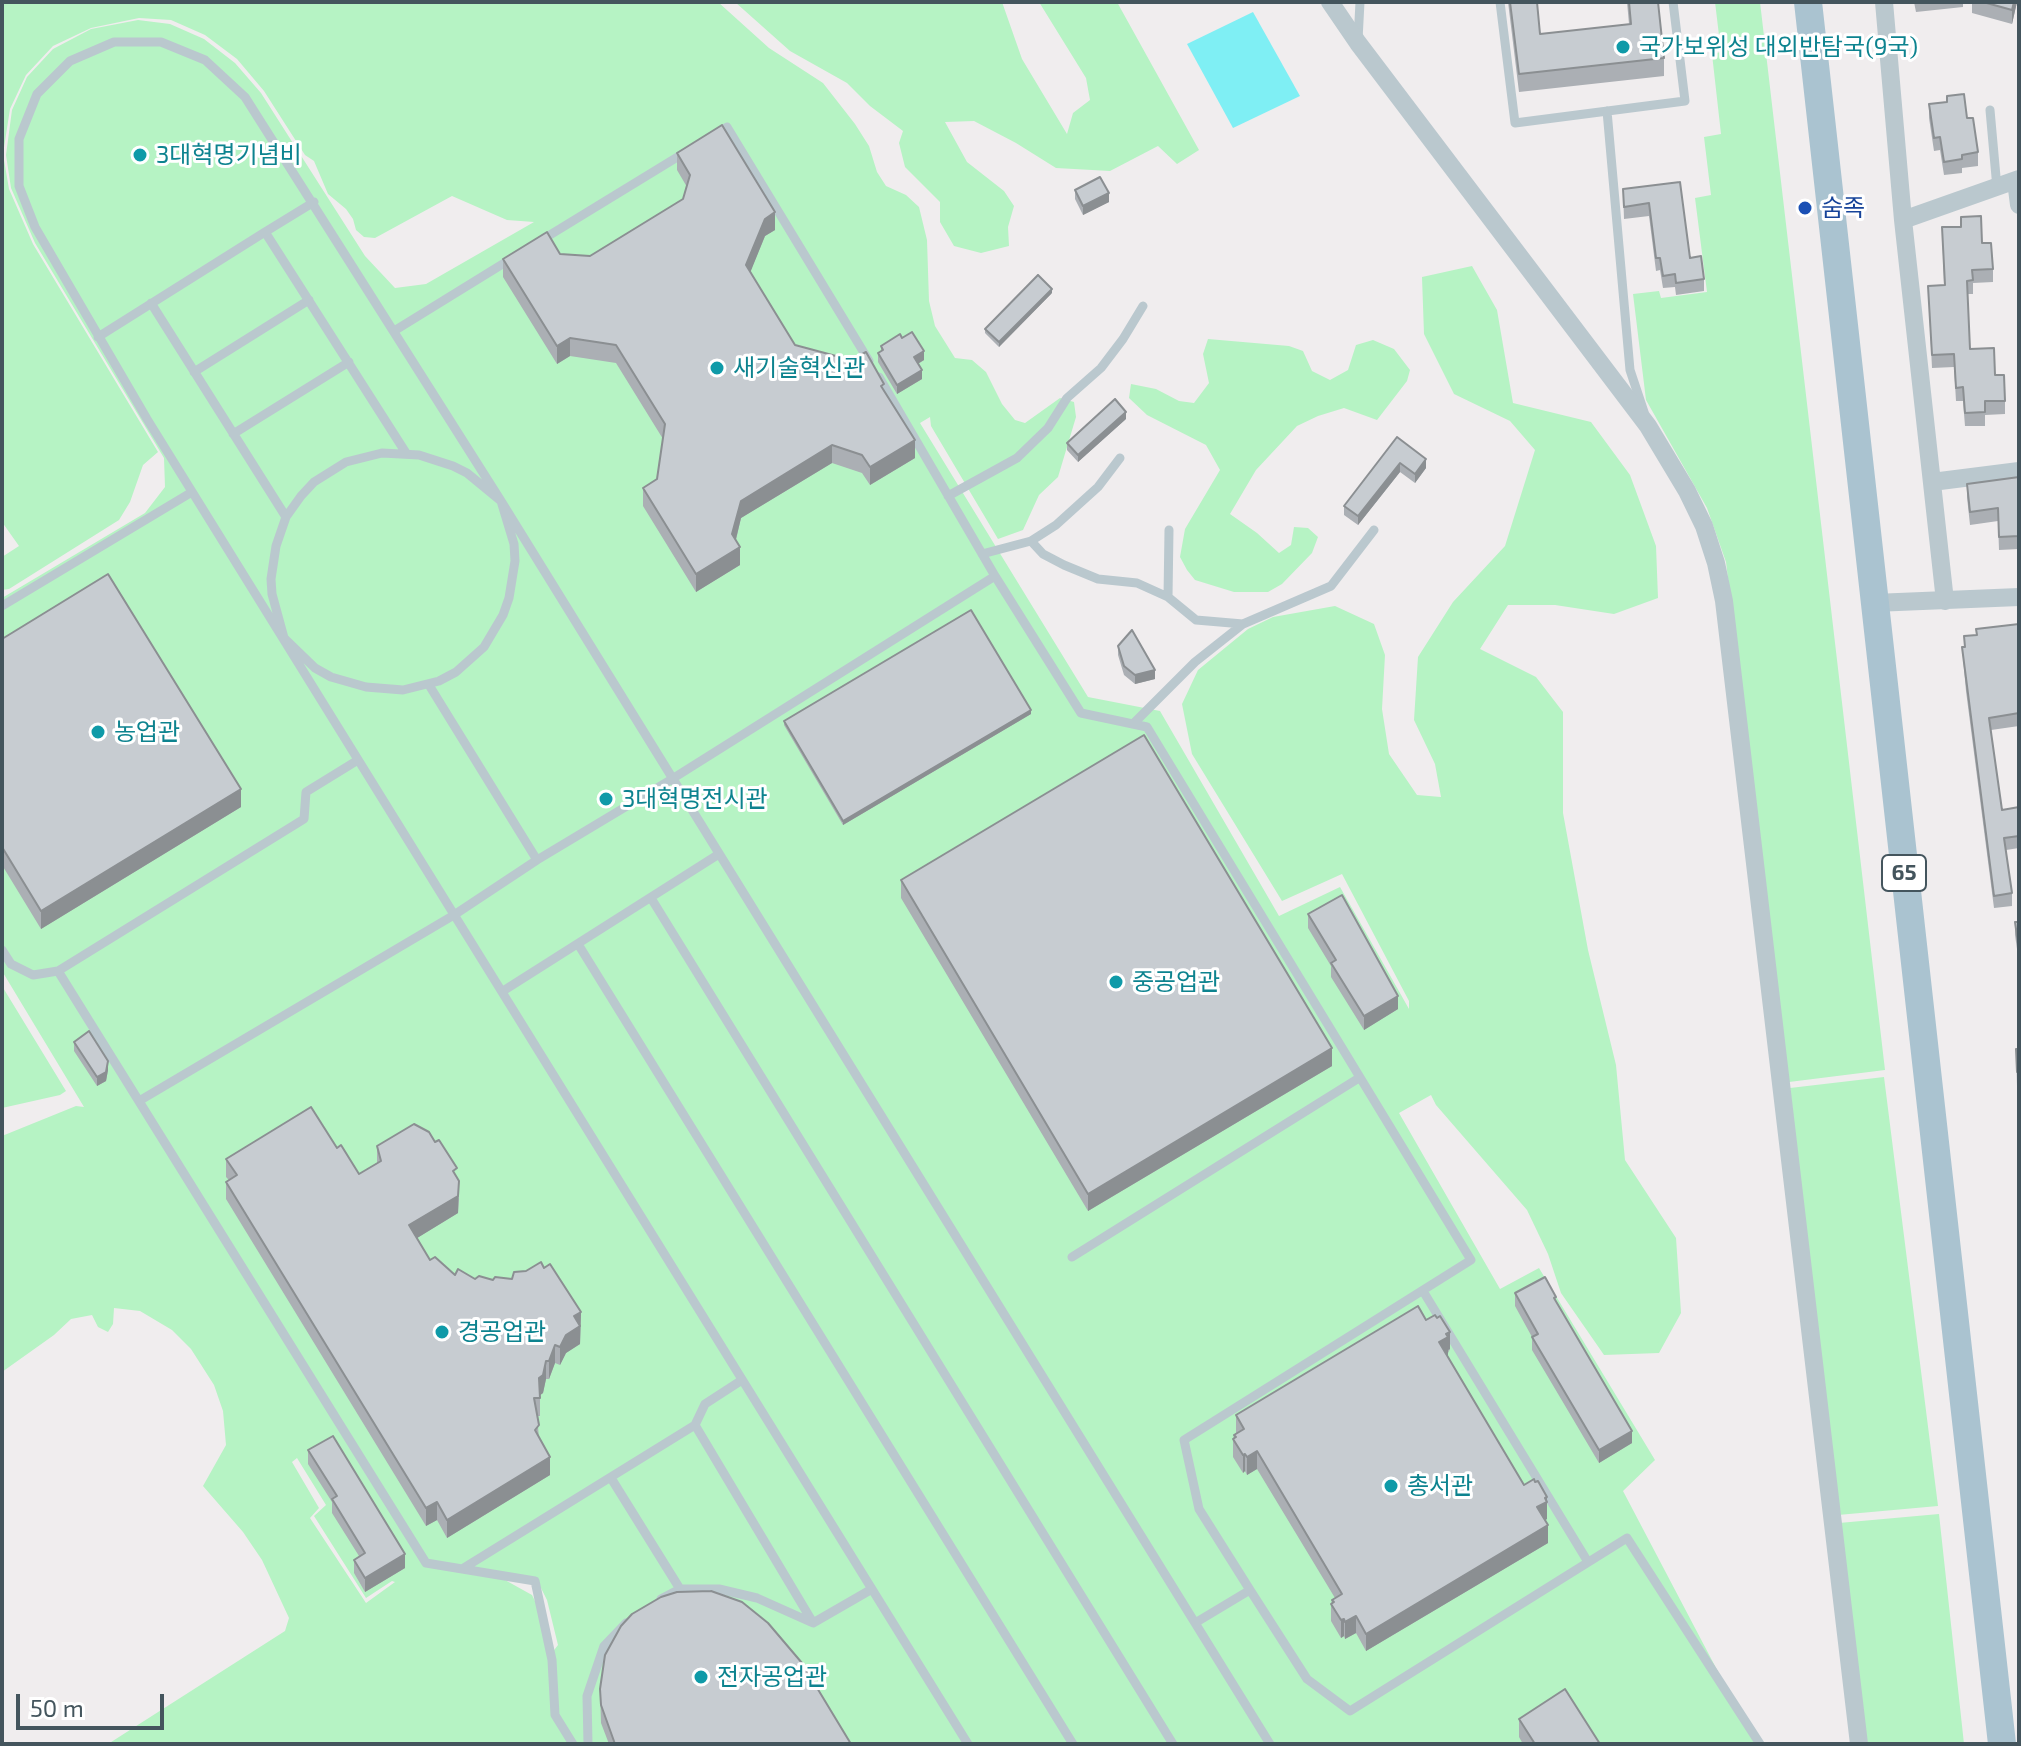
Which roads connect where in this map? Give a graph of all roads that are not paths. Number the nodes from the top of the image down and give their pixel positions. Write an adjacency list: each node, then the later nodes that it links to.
1 (1330, 2): 7 (street)
2 (1360, 2): 7 (lane)
3 (1500, 2): 9 (lane)
4 (1673, 2): 9 (lane)
5 (1808, 2): 43 (main road, 65)
6 (1884, 2): 16 (street)
7 (1358, 43): 25 (street)
8 (1990, 110): 13 (lane)
9 (1607, 111): 25 (lane)
10 (700, 143): 32 (lane)
11 (687, 151): 21 (lane)
12 (2018, 180): 13 (street); 15 (street)
13 (1997, 188): 16 (street)
14 (314, 202): 17 (lane); 21 (lane); 22 (lane)
15 (2019, 205)
16 (1903, 220): 30 (street)
17 (265, 232): 18 (lane); 19 (lane)
18 (309, 300): 23 (lane); 24 (lane)
19 (151, 303): 22 (lane); 24 (lane)
20 (1143, 306): 32 (lane)
21 (394, 331): 33 (lane)
22 (98, 337): 31 (lane)
23 (349, 362): 26 (lane); 27 (lane)
24 (194, 372): 26 (lane)
25 (1648, 426): 82 (street)
26 (233, 434): 34 (lane)
27 (406, 453): 33 (lane); 34 (lane)
28 (1120, 458): 37 (lane)
29 (2019, 471): 30 (street)
30 (1932, 482): 42 (street)
31 (192, 492): 44 (lane); 46 (lane)
32 (948, 496): 38 (lane)
33 (501, 501): 47 (lane); 50 (lane)
34 (286, 517): 46 (lane)
35 (1169, 530): 40 (lane)
36 (1374, 530): 45 (lane)
37 (1031, 541): 38 (lane); 40 (lane)
38 (982, 554): 39 (lane)
39 (995, 576): 48 (lane); 50 (lane)
40 (1168, 597): 45 (lane)
41 (2019, 597): 42 (street)
42 (1945, 601): 43 (street)
43 (1874, 603): 83 (main road, 65)
44 (2, 606)
45 (1243, 624): 48 (lane)
46 (284, 638): 47 (lane); 49 (lane)
47 (429, 685): 52 (lane)
48 (1133, 724): 59 (lane)
49 (358, 760): 54 (lane); 57 (lane)
50 (672, 779): 51 (lane); 52 (lane)
51 (719, 854): 53 (lane); 74 (lane)
52 (537, 860): 54 (lane)
53 (651, 898): 55 (lane); 79 (lane)
54 (454, 915): 58 (lane); 60 (lane)
55 (578, 944): 58 (lane); 78 (lane)
56 (2, 950): 57 (lane)
57 (58, 971): 60 (lane)
58 (503, 991): 63 (lane)
59 (1359, 1078): 61 (lane); 62 (lane)
60 (139, 1101): 67 (lane)
61 (1072, 1257)
62 (1423, 1291): 66 (lane); 70 (lane)
63 (742, 1380): 64 (lane); 69 (lane)
64 (695, 1425): 65 (lane); 73 (lane)
65 (611, 1478): 67 (lane); 68 (lane)
66 (1588, 1562): 70 (lane); 81 (lane)
67 (462, 1569): 75 (lane)
68 (680, 1589): 71 (lane); 73 (lane)
69 (872, 1589): 73 (lane); 77 (lane)
70 (1250, 1590): 74 (lane)
71 (646, 1608)
72 (634, 1614): 76 (lane)
73 (813, 1623)
74 (1195, 1623): 80 (lane)
75 (573, 1744)
76 (588, 1744)
77 (968, 1744)
78 (1073, 1744)
79 (1173, 1744)
80 (1270, 1744)
81 (1760, 1744)
82 (1859, 1744)
83 (2002, 1744)

